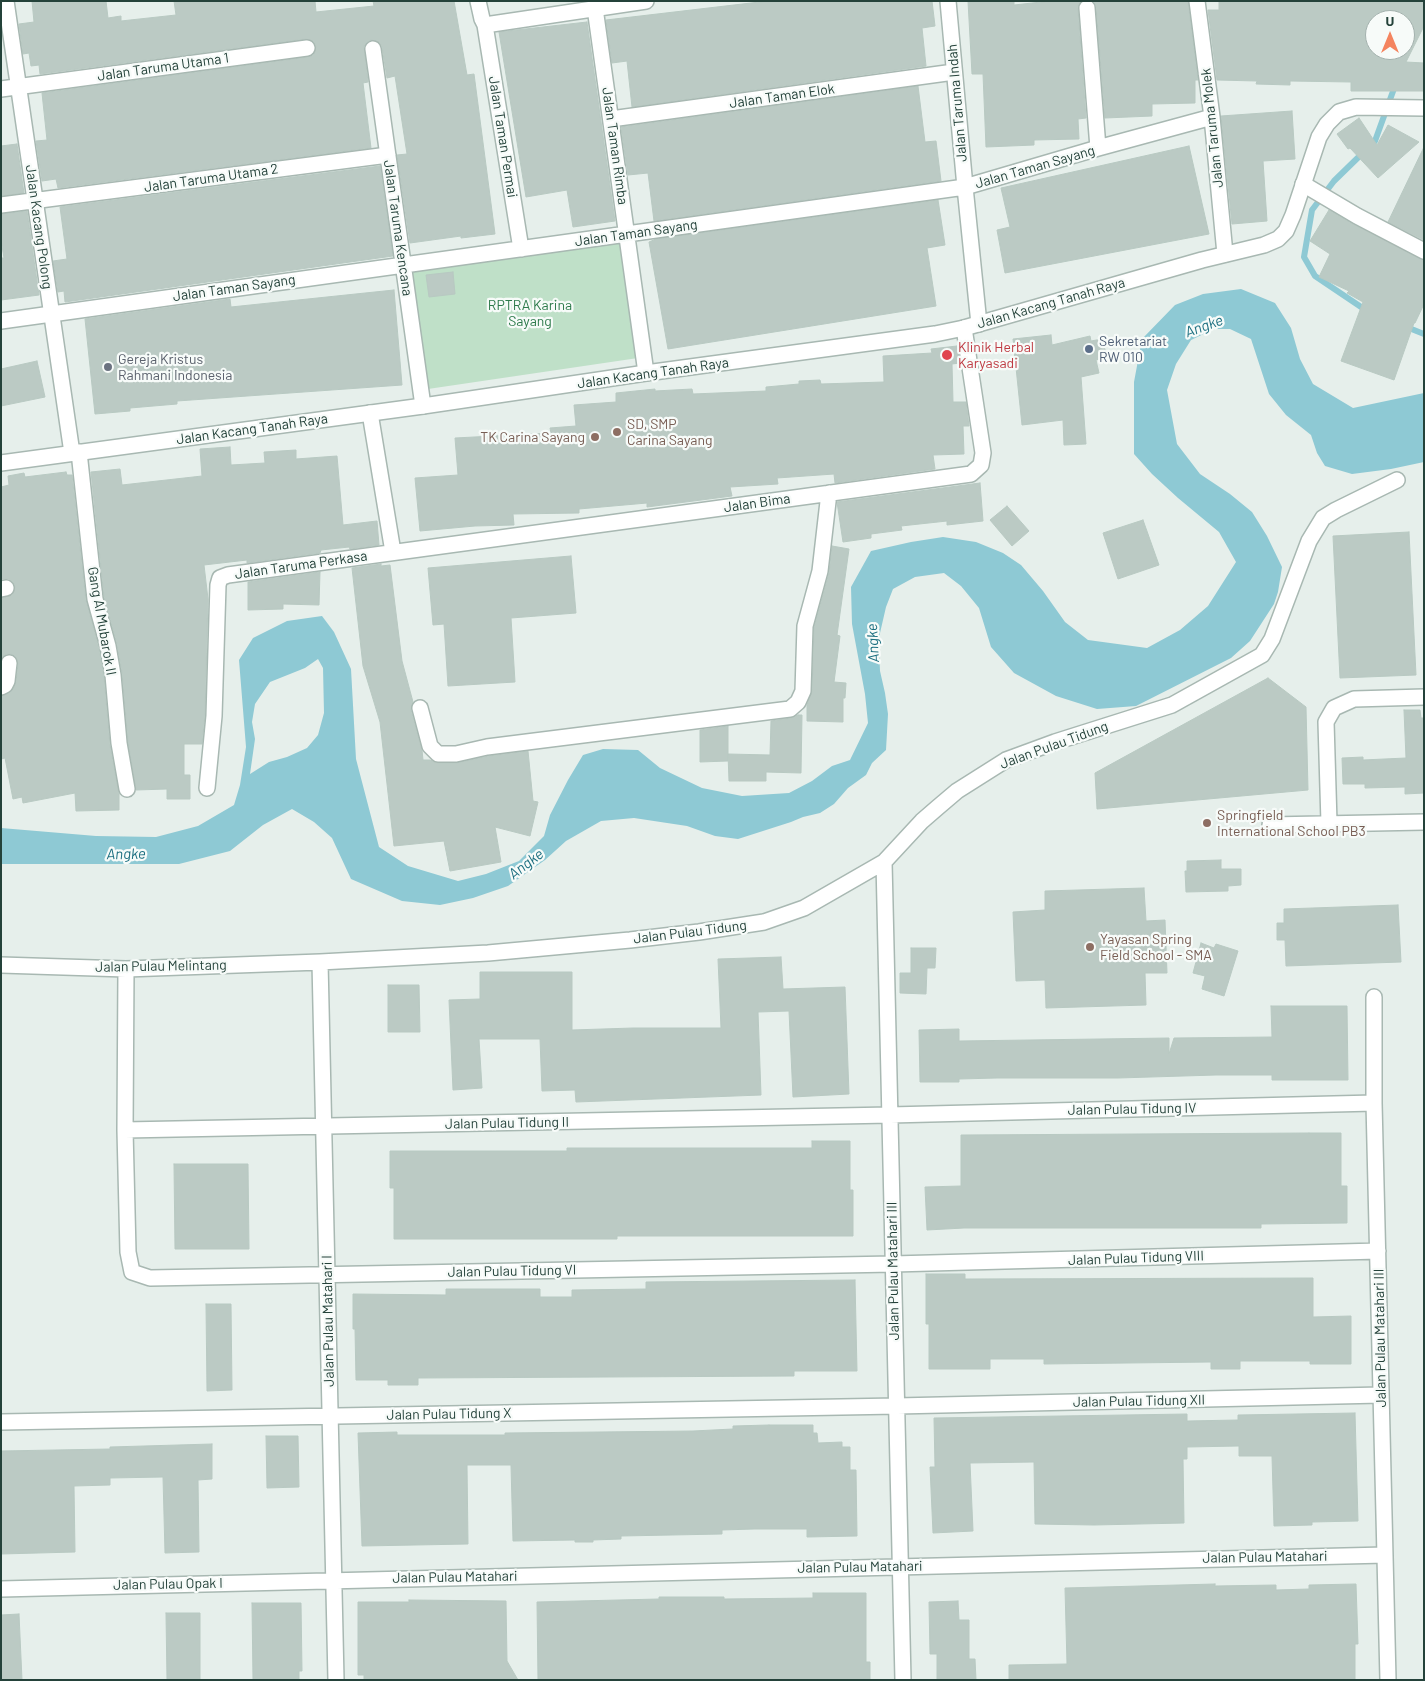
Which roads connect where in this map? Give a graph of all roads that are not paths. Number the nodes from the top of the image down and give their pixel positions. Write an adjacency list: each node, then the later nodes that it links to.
1 (6, 1): 12 (street, Jalan Kacang Polong)
2 (478, 1): 8 (street, Jalan Taman Permai)
3 (646, 1): 6 (street)
4 (948, 1): 11 (street, Jalan Taruma Indah)
5 (1197, 1): 15 (street, Jalan Taruma Molek)
6 (595, 8): 8 (street); 16 (street, Jalan Taman Rimba)
7 (1088, 8): 17 (street)
8 (485, 25): 24 (street, Jalan Taman Permai)
9 (307, 48): 12 (street, Jalan Taruma Utama 1)
10 (373, 49): 18 (street, Jalan Taruma Kencana)
11 (954, 72): 16 (street, Jalan Taman Elok); 20 (street, Jalan Taruma Indah)
12 (19, 87): 13 (street, Jalan Taruma Utama 1); 21 (street, Jalan Kacang Polong)
13 (1, 89)
14 (1424, 108): 19 (street, Jalan Kacang Tanah Raya)
15 (1212, 117): 17 (street, Jalan Taman Sayang); 26 (street, Jalan Taruma Molek)
16 (611, 119): 23 (street, Jalan Taman Rimba)
17 (1098, 148): 20 (street, Jalan Taman Sayang)
18 (388, 155): 21 (street, Jalan Taruma Utama 2); 27 (street, Jalan Taruma Kencana)
19 (1303, 184): 25 (street); 26 (street, Jalan Kacang Tanah Raya)
20 (964, 187): 23 (street, Jalan Taman Sayang); 30 (street, Jalan Taruma Indah)
21 (35, 201): 22 (street, Jalan Taruma Utama 2); 28 (street, Jalan Kacang Polong)
22 (1, 205)
23 (627, 234): 24 (street, Jalan Taman Sayang); 32 (street, Jalan Taman Rimba)
24 (521, 248): 27 (street, Jalan Taman Sayang)
25 (1424, 251)
26 (1225, 254): 30 (street, Jalan Kacang Tanah Raya)
27 (403, 265): 28 (street, Jalan Taman Sayang); 33 (street, Jalan Taruma Kencana)
28 (52, 314): 29 (street, Jalan Taman Sayang); 35 (street, Jalan Kacang Polong)
29 (1, 321)
30 (979, 324): 31 (street, Jalan Kacang Tanah Raya)
31 (964, 328): 32 (street, Jalan Kacang Tanah Raya); 38 (street, Jalan Bima)
32 (646, 373): 33 (street, Jalan Kacang Tanah Raya)
33 (423, 406): 34 (street, Jalan Kacang Tanah Raya)
34 (370, 413): 35 (street, Jalan Kacang Tanah Raya); 39 (street)
35 (76, 452): 36 (street, Jalan Kacang Tanah Raya); 45 (street, Gang Al Mubarok II)
36 (1, 463)
37 (1397, 480): 49 (street, Jalan Pulau Tidung)
38 (829, 493): 39 (street, Jalan Bima); 43 (street)
39 (393, 552): 44 (street, Jalan Taruma Perkasa)
40 (9, 663): 41 (street)
41 (1, 686)
42 (1424, 697): 47 (street)
43 (420, 708)
44 (207, 788)
45 (127, 789)
46 (1424, 822): 47 (street)
47 (1329, 823): 48 (street)
48 (1270, 825)
49 (884, 862): 50 (street, Jalan Pulau Tidung); 55 (street, Jalan Pulau Matahari III)
50 (320, 962): 52 (street, Jalan Pulau Melintang); 56 (street, Jalan Pulau Matahari I)
51 (1, 965): 52 (street, Jalan Pulau Melintang)
52 (126, 969): 57 (street)
53 (1374, 997): 54 (street, Jalan Pulau Matahari III)
54 (1374, 1103): 55 (street, Jalan Pulau Tidung IV); 58 (street, Jalan Pulau Matahari III)
55 (890, 1115): 56 (street, Jalan Pulau Tidung II); 59 (street, Jalan Pulau Matahari III)
56 (324, 1126): 57 (street, Jalan Pulau Tidung II); 60 (street, Jalan Pulau Matahari I)
57 (125, 1130): 60 (street, Jalan Pulau Tidung VI)
58 (1378, 1251): 59 (street, Jalan Pulau Tidung VIII); 61 (street, Jalan Pulau Matahari III)
59 (893, 1264): 60 (street, Jalan Pulau Tidung VI); 62 (street, Jalan Pulau Matahari III)
60 (327, 1275): 63 (street, Jalan Pulau Matahari I)
61 (1381, 1395): 62 (street, Jalan Pulau Tidung XII); 65 (street, Jalan Pulau Matahari III)
62 (897, 1406): 63 (street, Jalan Pulau Tidung X); 66 (street, Jalan Pulau Matahari III)
63 (330, 1416): 64 (street, Jalan Pulau Tidung X); 67 (street, Jalan Pulau Matahari I)
64 (1, 1422)
65 (1385, 1555): 66 (street, Jalan Pulau Matahari); 71 (street, Jalan Pulau Matahari III)
66 (900, 1566): 67 (street, Jalan Pulau Matahari); 70 (street, Jalan Pulau Matahari III)
67 (334, 1580): 68 (street, Jalan Pulau Opak I); 69 (street, Jalan Pulau Matahari I)
68 (1, 1589)
69 (336, 1680)
70 (903, 1680)
71 (1388, 1680)

